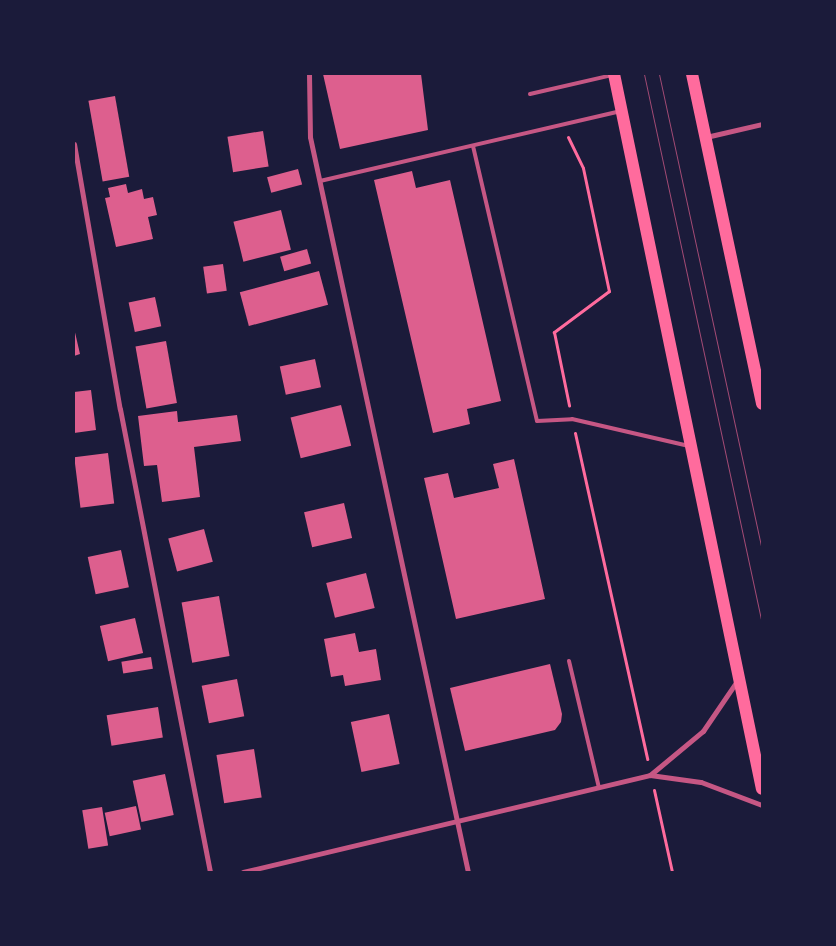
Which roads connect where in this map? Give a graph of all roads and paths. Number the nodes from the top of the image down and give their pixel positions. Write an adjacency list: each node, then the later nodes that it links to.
1 (309, 74): 11 (street)
2 (614, 74): 4 (lane); 5 (main road)
3 (692, 74): 8 (main road)
4 (530, 94)
5 (622, 110): 6 (lane); 14 (main road)
6 (565, 124): 10 (lane); 13 (path)
7 (762, 124): 8 (street)
8 (705, 137): 12 (main road)
9 (74, 144): 22 (street)
10 (473, 146): 11 (lane); 13 (lane)
11 (320, 181): 21 (street)
12 (762, 404)
13 (572, 419): 14 (lane); 17 (path)
14 (694, 447): 16 (main road)
15 (569, 661): 18 (lane)
16 (738, 679): 17 (street); 19 (main road)
17 (650, 776): 18 (street); 20 (street); 25 (path)
18 (600, 789): 21 (street)
19 (762, 789)
20 (762, 805)
21 (457, 824): 23 (street); 24 (street)
22 (210, 872)
23 (243, 872)
24 (468, 872)
25 (672, 872)

